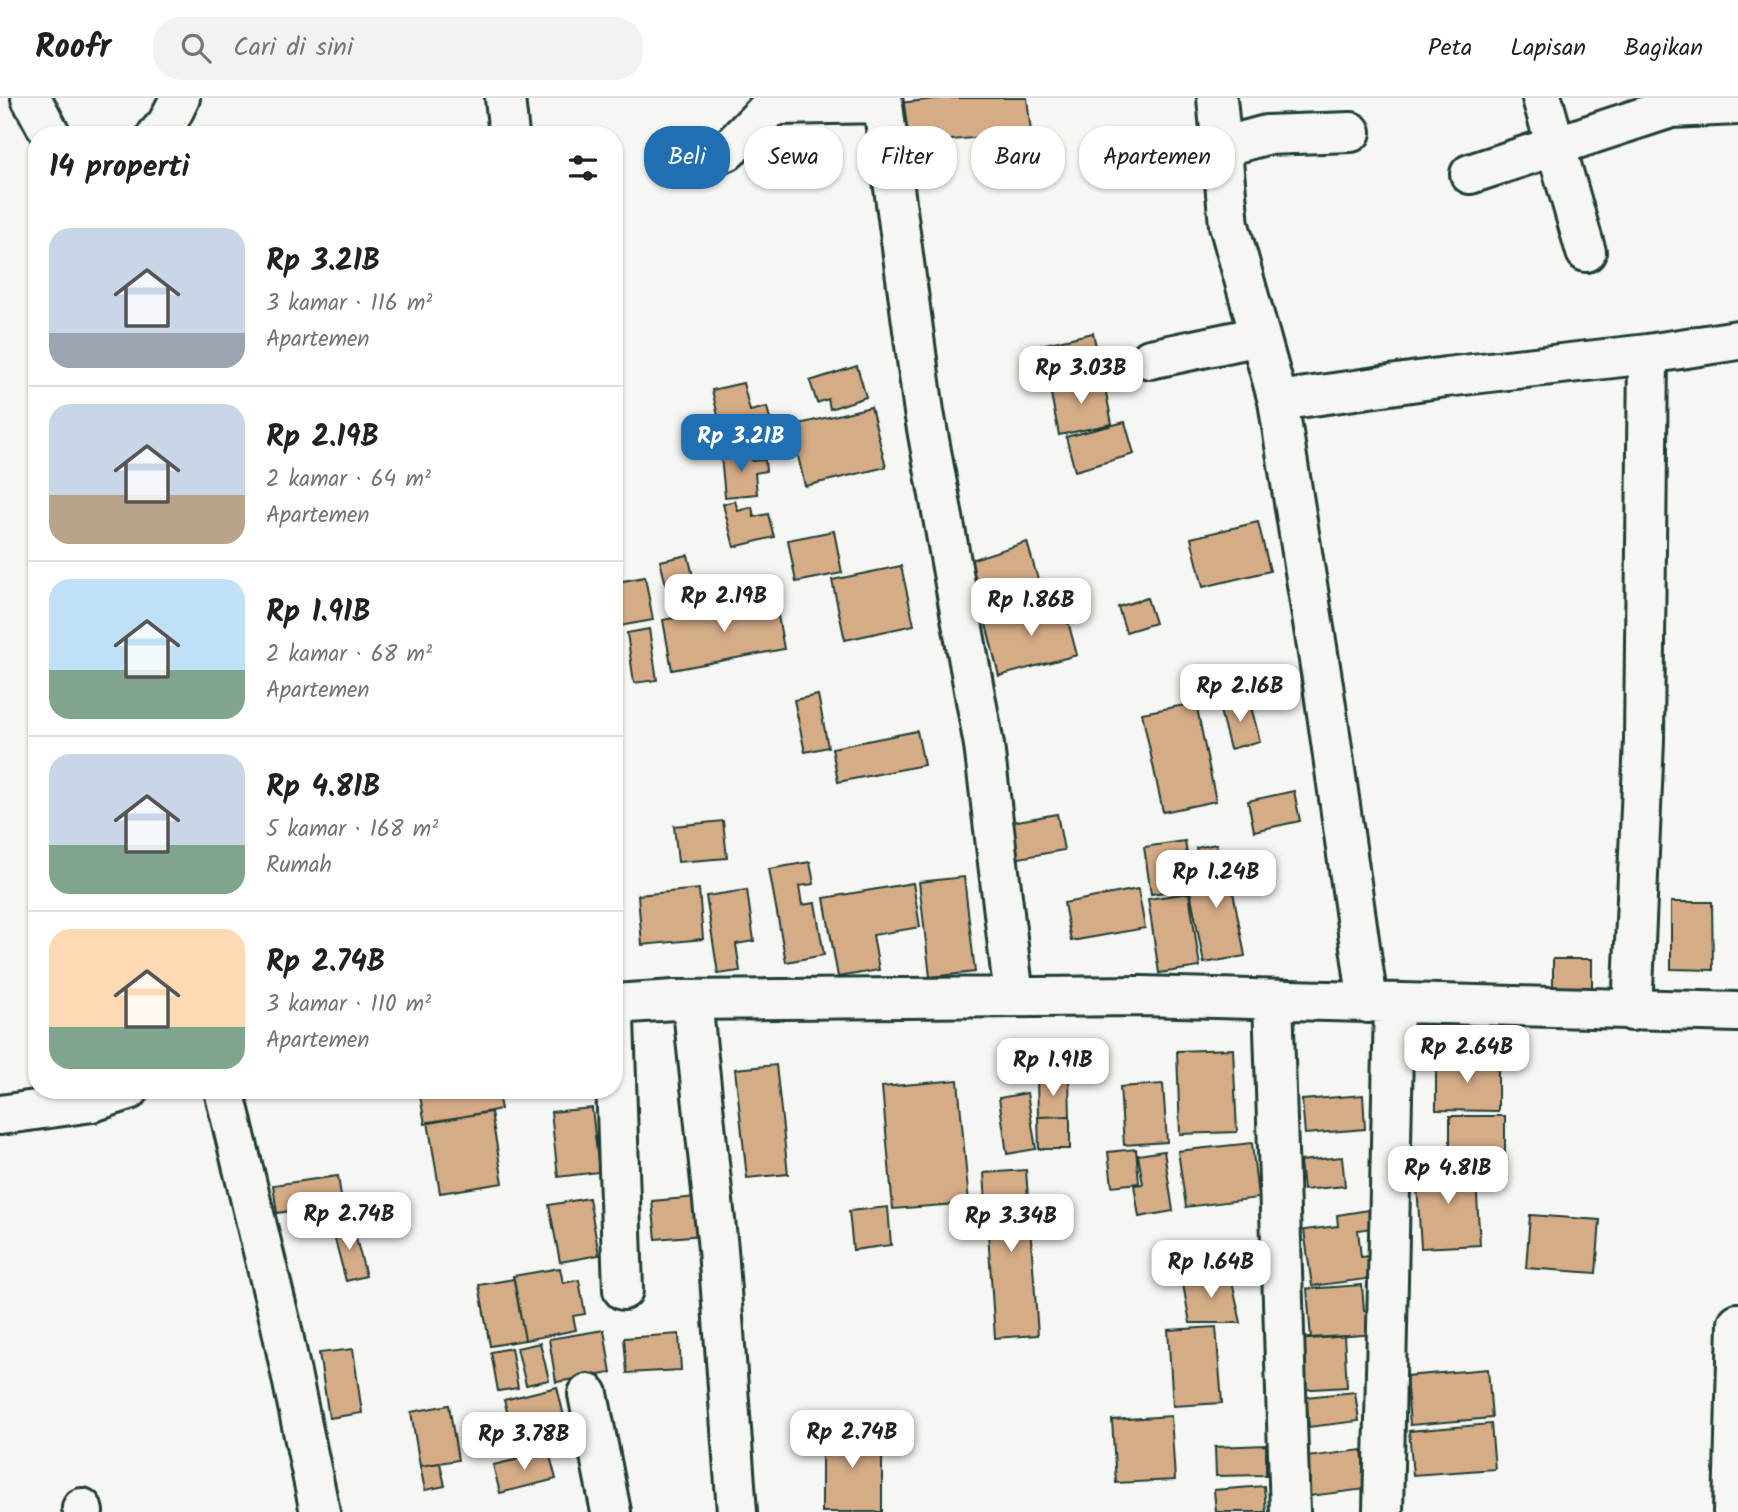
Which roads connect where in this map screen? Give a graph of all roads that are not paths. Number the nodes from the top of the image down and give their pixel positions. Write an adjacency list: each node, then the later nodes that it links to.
1 (31, 98): 8 (street)
2 (180, 98): 9 (street)
3 (505, 98): 10 (street)
4 (1217, 98): 11 (street)
5 (1542, 98): 14 (street)
6 (882, 100): 15 (street); 24 (street)
7 (1738, 105): 14 (street)
8 (46, 126)
9 (165, 126)
10 (508, 126)
11 (1220, 126)
12 (1351, 132): 13 (street)
13 (1235, 143)
14 (1556, 144): 16 (street); 18 (street)
15 (730, 148)
16 (1470, 174)
17 (1226, 189): 19 (street)
18 (1586, 252)
19 (1260, 336): 22 (street); 23 (street)
20 (1738, 340): 21 (street)
21 (1648, 354): 23 (street); 29 (street)
22 (1150, 359)
23 (1278, 401): 28 (street)
24 (1014, 997): 25 (street); 26 (street)
25 (692, 1000): 27 (street); 40 (street)
26 (1273, 1000): 28 (street); 41 (street)
27 (623, 1004)
28 (1381, 1004): 29 (street); 42 (street)
29 (1632, 1011): 30 (street)
30 (1738, 1012)
31 (77, 1099): 34 (street)
32 (226, 1099): 38 (street)
33 (617, 1099): 35 (street)
34 (0, 1115)
35 (623, 1290)
36 (1738, 1323): 43 (street)
37 (588, 1394): 39 (street)
38 (320, 1512)
39 (611, 1512)
40 (737, 1512)
41 (1290, 1512)
42 (1383, 1512)
43 (1733, 1512)

